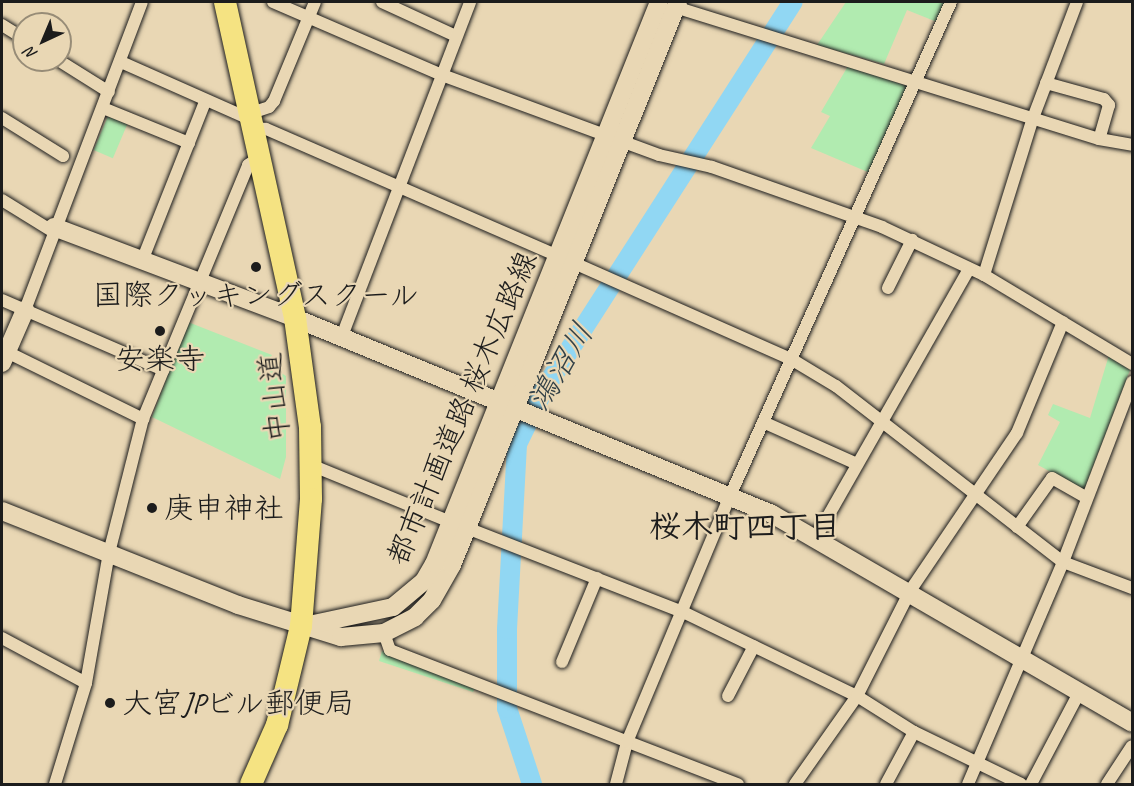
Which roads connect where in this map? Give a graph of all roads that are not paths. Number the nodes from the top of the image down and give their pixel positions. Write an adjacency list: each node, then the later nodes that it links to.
1 (142, 2): 12 (street)
2 (225, 2): 22 (highway, 中山道)
3 (273, 2): 10 (street)
4 (315, 2): 10 (street)
5 (382, 2): 11 (street)
6 (470, 2): 11 (street)
7 (951, 2): 15 (street)
8 (1077, 2): 16 (street)
9 (666, 3): 15 (street); 23 (street, 都市計画道路 桜木広路線)
10 (309, 17): 14 (street); 22 (street)
11 (456, 36): 14 (street)
12 (121, 62): 17 (street); 18 (street)
13 (72, 69): 17 (street)
14 (442, 75): 23 (street); 29 (street)
15 (916, 83): 21 (street); 31 (street)
16 (1046, 83): 21 (street); 24 (street)
17 (109, 92): 19 (street)
18 (205, 102): 22 (street); 25 (street)
19 (103, 108): 25 (street); 32 (street)
20 (2, 118): 27 (street)
21 (1033, 118): 24 (street); 37 (street)
22 (252, 120): 28 (highway, 中山道); 29 (street)
23 (615, 138): 31 (street); 34 (street, 都市計画道路 桜木広路線)
24 (1099, 139): 26 (street)
25 (189, 143): 35 (street)
26 (1132, 145)
27 (63, 156)
28 (260, 157): 38 (street); 42 (highway, 中山道)
29 (399, 188): 34 (street); 44 (street)
30 (2, 200): 32 (street)
31 (856, 218): 33 (street); 46 (street)
32 (53, 229): 35 (street); 41 (street)
33 (912, 240): 36 (street); 39 (street)
34 (566, 260): 46 (street); 50 (street, 都市計画道路 桜木広路線)
35 (142, 261): 38 (street)
36 (969, 269): 37 (street); 52 (street)
37 (984, 275): 43 (street)
38 (198, 281): 42 (street); 48 (street)
39 (888, 288)
40 (2, 300): 41 (street)
41 (25, 309): 45 (street); 48 (street)
42 (295, 318): 44 (street); 55 (highway, 中山道)
43 (1063, 321): 47 (street); 56 (street)
44 (342, 336): 50 (street)
45 (4, 358): 51 (street)
46 (791, 358): 52 (street); 53 (street)
47 (1132, 364)
48 (164, 370): 51 (street)
49 (1132, 382): 58 (street)
50 (520, 410): 57 (street); 60 (street, 都市計画道路 桜木広路線)
51 (143, 419): 63 (street)
52 (882, 420): 54 (street); 56 (street)
53 (763, 422): 54 (street); 57 (street)
54 (857, 464): 62 (street)
55 (311, 465): 60 (street); 69 (highway, 中山道)
56 (975, 495): 61 (street); 67 (street)
57 (730, 496): 62 (street); 68 (street)
58 (1087, 498): 61 (street); 64 (street)
59 (2, 511): 63 (street)
60 (459, 525): 65 (street); 69 (street, 都市計画道路 桜木広路線); 70 (street, 都市計画道路 桜木広路線)
61 (1017, 527): 64 (street)
62 (815, 539): 67 (street)
63 (109, 553): 69 (street); 75 (street)
64 (1063, 562): 66 (street); 73 (street)
65 (597, 578): 68 (street); 74 (street)
66 (1132, 588)
67 (910, 591): 73 (street); 78 (street)
68 (683, 612): 72 (street); 81 (street)
69 (301, 626): 70 (street, 都市計画道路 桜木広路線); 85 (highway, 中山道)
70 (384, 633): 81 (street)
71 (2, 638): 75 (street)
72 (754, 646): 77 (street); 78 (street)
73 (1022, 657): 76 (street); 83 (street)
74 (562, 662)
75 (86, 683): 84 (street)
76 (1080, 692): 79 (street); 92 (street)
77 (728, 696)
78 (857, 696): 80 (street); 88 (street)
79 (1132, 723)
80 (914, 732): 83 (street); 89 (street)
81 (627, 741): 86 (street); 87 (street)
82 (1132, 746): 93 (street)
83 (975, 764): 90 (street); 91 (street)
84 (55, 784)
85 (251, 784)
86 (616, 784)
87 (738, 784)
88 (795, 784)
89 (885, 784)
90 (968, 784)
91 (1021, 784)
92 (1031, 784)
93 (1107, 784)

